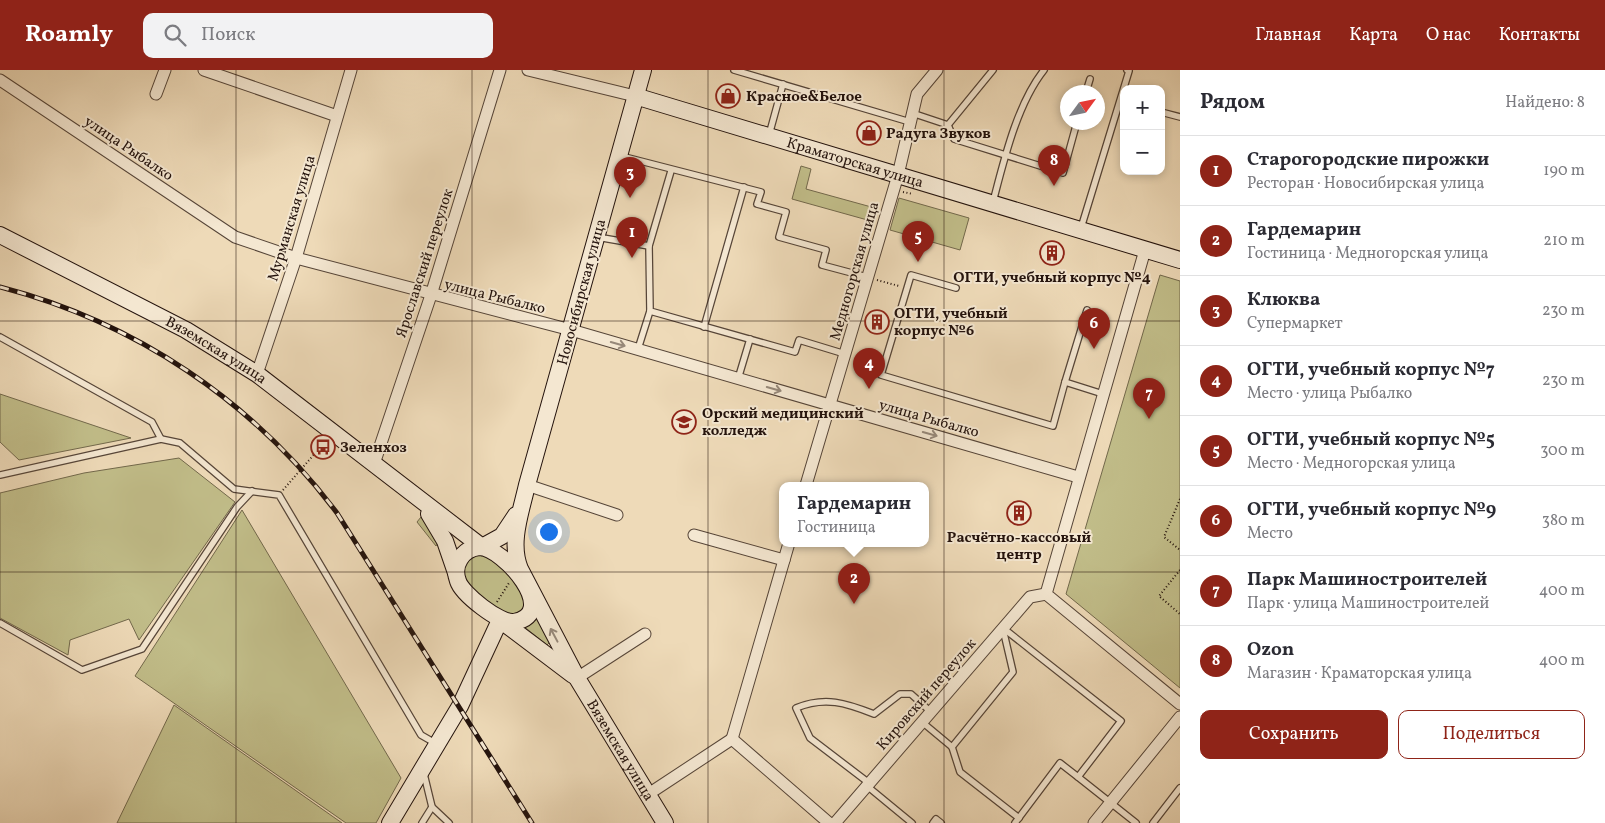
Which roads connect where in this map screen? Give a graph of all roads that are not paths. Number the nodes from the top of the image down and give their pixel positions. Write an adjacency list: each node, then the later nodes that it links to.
1 (165, 70): 17 (street)
2 (204, 70): 21 (street)
3 (351, 70): 21 (street, Мурманская улица)
4 (500, 70): 42 (street, Ярославский переулок)
5 (528, 70): 18 (street, Краматорская улица)
6 (643, 70): 18 (main road, Новосибирская улица)
7 (734, 70): 14 (lane)
8 (937, 70): 22 (street, Медногорская улица)
9 (993, 70): 24 (lane)
10 (1044, 70): 27 (lane)
11 (1127, 70): 16 (lane)
12 (1090, 79): 15 (lane)
13 (0, 80): 38 (street, улица Рыбалко)
14 (783, 84): 22 (lane); 26 (lane)
15 (1088, 85)
16 (1126, 85)
17 (156, 94)
18 (635, 96): 26 (main road, Краматорская улица); 28 (main road, Новосибирская улица)
19 (1120, 107): 33 (lane)
20 (1165, 113): 23 (lane)
21 (338, 116): 38 (street, Мурманская улица)
22 (911, 117): 24 (lane); 30 (street, Медногорская улица)
23 (1180, 117)
24 (948, 125): 27 (lane)
25 (1075, 130): 27 (lane)
26 (769, 137): 30 (main road, Краматорская улица)
27 (1006, 155): 32 (lane)
28 (618, 156): 29 (lane); 35 (main road, Новосибирская улица)
29 (671, 170): 31 (lane); 36 (lane)
30 (898, 176): 32 (main road, Краматорская улица); 40 (street, Медногорская улица)
31 (744, 187): 40 (lane); 45 (lane)
32 (992, 204): 33 (main road, Краматорская улица)
33 (1080, 230): 37 (main road, Краматорская улица)
34 (0, 235): 51 (main road, Вяземская улица)
35 (596, 237): 36 (lane); 46 (main road, Новосибирская улица)
36 (649, 246): 44 (lane)
37 (1145, 250): 39 (main road, Краматорская улица); 54 (street)
38 (296, 258): 42 (street, улица Рыбалко); 51 (street, Мурманская улица)
39 (1180, 260)
40 (867, 277): 50 (street, Медногорская улица)
41 (956, 288): 53 (lane)
42 (430, 294): 46 (street, улица Рыбалко); 57 (street, Ярославский переулок)
43 (1087, 310): 53 (lane)
44 (650, 311): 45 (lane); 49 (lane)
45 (704, 327): 48 (lane)
46 (571, 330): 49 (street, улица Рыбалко, one-way to 49); 61 (main road, Новосибирская улица)
47 (0, 337): 56 (lane)
48 (750, 339): 50 (lane); 52 (lane)
49 (638, 350): 52 (street, улица Рыбалко)
50 (845, 354): 55 (street, Медногорская улица)
51 (257, 374): 57 (main road, Вяземская улица)
52 (738, 379): 55 (street, улица Рыбалко, one-way to 55)
53 (1065, 382): 54 (lane)
54 (1103, 394): 59 (street)
55 (829, 406): 59 (street, улица Рыбалко, one-way to 59); 60 (street, Медногорская улица)
56 (161, 439): 58 (lane); 62 (lane)
57 (374, 464): 63 (main road, Вяземская улица)
58 (0, 475)
59 (1078, 477): 71 (street)
60 (807, 482)
61 (527, 485): 64 (street); 66 (main road); 70 (main road)
62 (252, 491): 73 (lane); 82 (lane)
63 (413, 495): 66 (main road); 69 (main road)
64 (617, 515)
65 (694, 535): 68 (street)
66 (482, 547): 69 (main road); 70 (main road)
67 (789, 547): 68 (street)
68 (784, 560): 81 (street)
69 (456, 576): 72 (main road)
70 (530, 589): 72 (main road); 76 (main road, Вяземская улица, one-way to 70)
71 (1046, 594): 74 (street, Кировский переулок); 77 (street)
72 (500, 620): 76 (main road); 82 (main road)
73 (0, 623)
74 (1003, 628): 78 (street, Кировский переулок); 83 (lane); 85 (lane)
75 (644, 634): 76 (street)
76 (577, 678): 88 (main road, Вяземская улица)
77 (1180, 704)
78 (931, 712): 80 (street, Кировский переулок); 86 (lane)
79 (1180, 717): 89 (street)
80 (922, 722): 83 (lane); 86 (street, Кировский переулок)
81 (732, 739): 88 (street); 96 (street)
82 (436, 744): 84 (main road)
83 (952, 747): 91 (lane)
84 (422, 767): 90 (lane); 92 (main road)
85 (1078, 777): 89 (lane); 91 (lane)
86 (868, 784): 97 (street, Кировский переулок); 98 (lane)
87 (1180, 788): 103 (lane)
88 (647, 794): 95 (main road, Вяземская улица)
89 (1111, 803): 101 (street); 102 (lane)
90 (432, 807): 93 (lane); 94 (lane)
91 (1017, 820)
92 (390, 823)
93 (422, 823)
94 (448, 823)
95 (665, 823)
96 (829, 823)
97 (835, 823)
98 (912, 823)
99 (933, 823): 100 (lane)
100 (940, 823)
101 (1094, 823)
102 (1136, 823)
103 (1153, 823)

